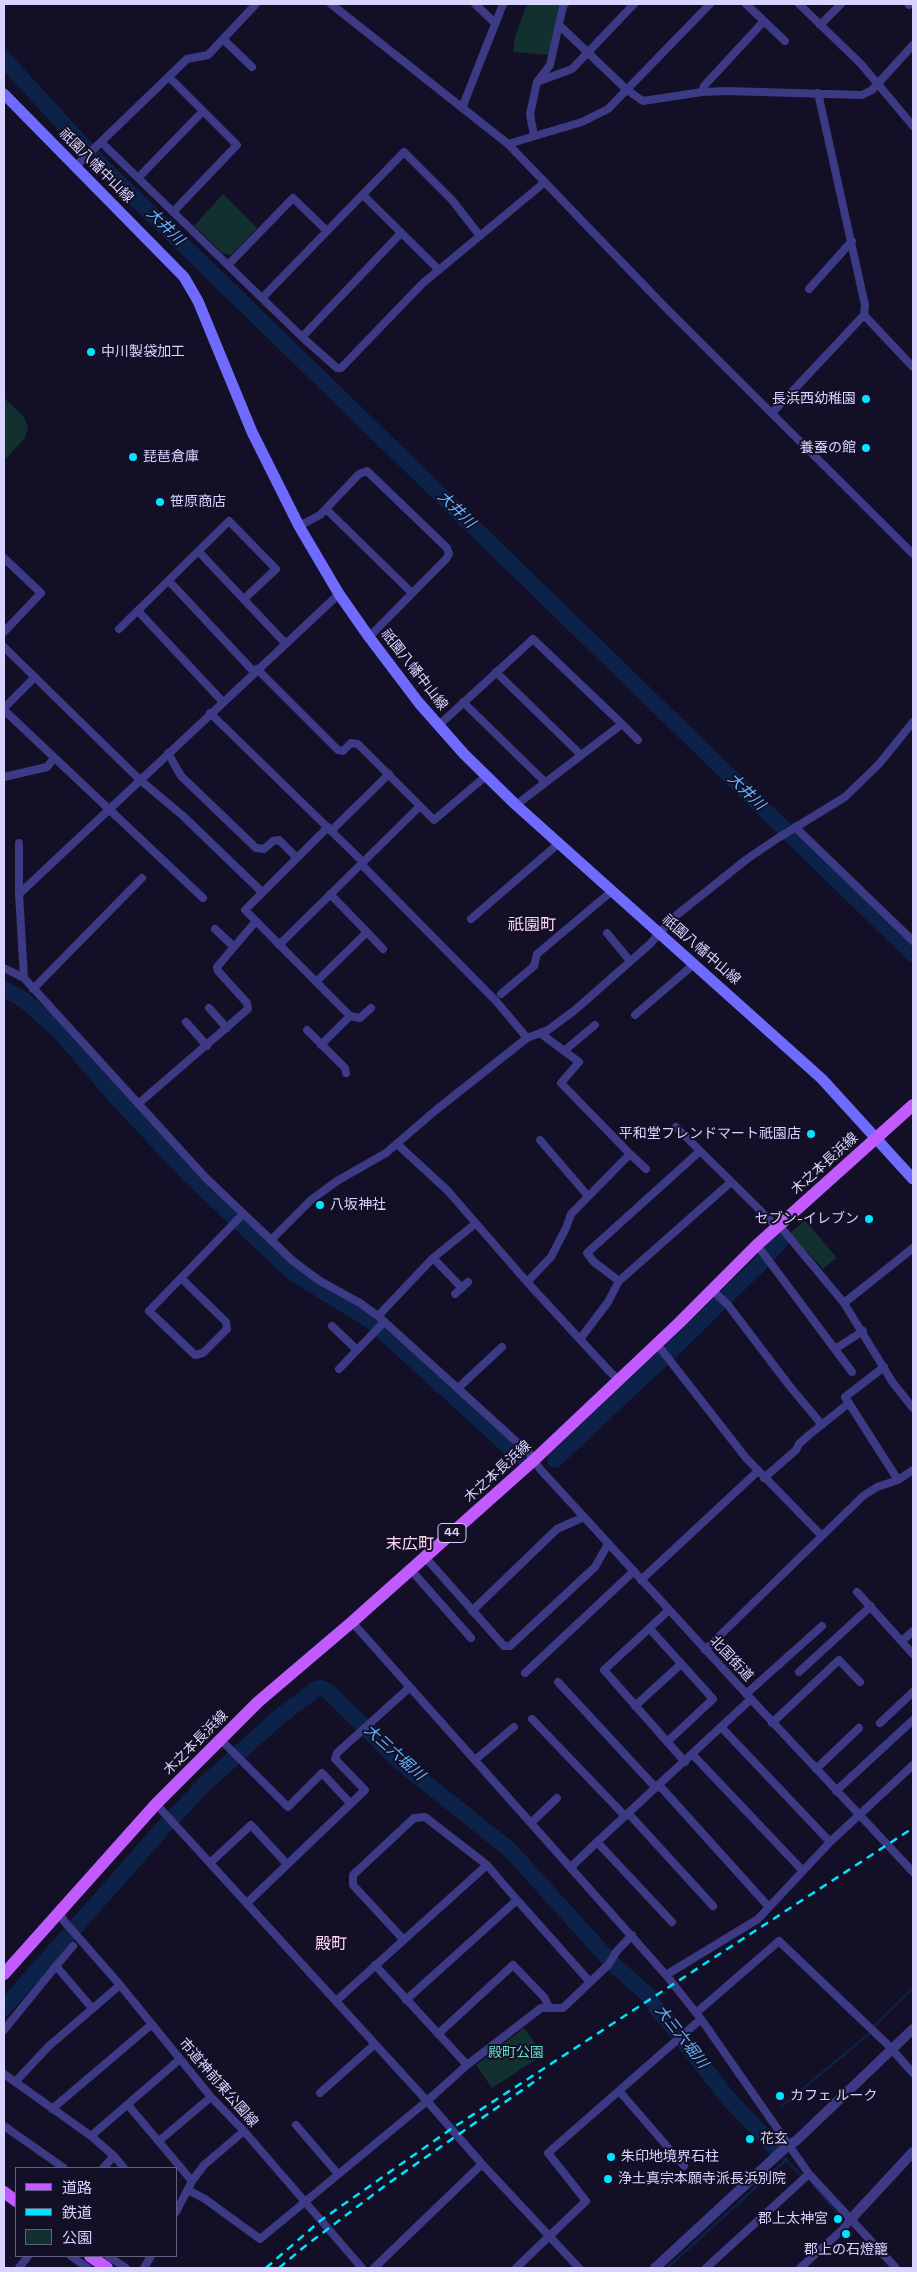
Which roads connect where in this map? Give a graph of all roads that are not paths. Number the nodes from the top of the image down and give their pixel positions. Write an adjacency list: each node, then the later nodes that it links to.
1 (256, 4): 15 (street)
2 (331, 4): 27 (street)
3 (475, 4): 12 (street)
4 (503, 4): 12 (street)
5 (565, 4): 13 (street)
6 (634, 4): 18 (street)
7 (710, 4): 23 (street)
8 (746, 4): 11 (street)
9 (799, 4): 14 (street)
10 (841, 4): 14 (street)
11 (764, 21): 16 (street); 24 (street)
12 (494, 23): 27 (street)
13 (559, 25): 18 (street); 21 (street)
14 (820, 25): 22 (street)
15 (223, 39): 19 (street); 20 (street)
16 (786, 41)
17 (913, 45): 22 (street)
18 (587, 53): 21 (street); 23 (street)
19 (252, 67)
20 (169, 77): 28 (street); 31 (street)
21 (537, 82): 30 (street)
22 (878, 84): 25 (street); 29 (street)
23 (627, 90): 24 (street); 30 (street)
24 (702, 92): 25 (street)
25 (818, 93): 41 (street)
26 (4, 94): 33 (main road, 祇園八幡中山線)
27 (462, 108): 32 (street)
28 (203, 111): 34 (street); 37 (street)
29 (913, 126)
30 (534, 136): 32 (street)
31 (101, 142): 33 (street); 34 (street)
32 (508, 144): 35 (street)
33 (75, 167): 51 (main road, 祇園八幡中山線)
34 (138, 178): 37 (street)
35 (545, 182): 40 (street); 49 (street)
36 (363, 195): 38 (street); 39 (street); 40 (street)
37 (173, 212): 42 (street)
38 (327, 231): 42 (street); 45 (street)
39 (401, 233): 43 (street); 47 (street)
40 (480, 236): 43 (street)
41 (852, 241): 44 (street); 46 (street)
42 (228, 265): 45 (street)
43 (439, 270): 47 (street)
44 (809, 289)
45 (262, 298): 47 (street)
46 (864, 315): 48 (street); 49 (street)
47 (302, 337)
48 (913, 367)
49 (772, 413): 53 (street)
50 (326, 509): 51 (street); 56 (street); 56 (street)
51 (299, 526): 57 (main road, 祇園八幡中山線)
52 (199, 552): 55 (street); 58 (street); 58 (street)
53 (913, 554)
54 (4, 558): 61 (street)
55 (169, 581): 59 (street); 65 (street)
56 (412, 592): 62 (street)
57 (339, 594): 62 (main road, 祇園八幡中山線); 63 (street)
58 (244, 599): 63 (street)
59 (138, 611): 60 (street); 68 (street)
60 (118, 629)
61 (4, 632)
62 (369, 637): 74 (main road, 祇園八幡中山線)
63 (285, 643): 65 (street)
64 (4, 647): 67 (street)
65 (255, 670): 68 (street); 79 (street)
66 (496, 672): 69 (street); 73 (street); 77 (street)
67 (35, 677): 70 (street); 82 (street)
68 (222, 701): 71 (street)
69 (463, 702): 74 (street); 83 (street)
70 (4, 709): 78 (street)
71 (210, 713): 76 (street); 88 (street)
72 (913, 722): 87 (street)
73 (622, 724): 75 (street); 77 (street)
74 (439, 725): 81 (main road, 祇園八幡中山線)
75 (638, 740)
76 (168, 753): 82 (street); 91 (street)
77 (581, 755): 83 (street)
78 (54, 758): 80 (street); 86 (street)
79 (389, 774): 85 (street); 88 (street)
80 (4, 776)
81 (486, 776): 84 (main road, 祇園八幡中山線); 85 (street)
82 (140, 780): 86 (street); 95 (street)
83 (545, 782): 84 (street)
84 (516, 805): 90 (main road, 祇園八幡中山線)
85 (420, 806): 92 (street)
86 (108, 810): 96 (street); 98 (street)
87 (794, 828): 104 (street); 105 (street)
88 (330, 829): 91 (street); 92 (street)
89 (20, 843): 96 (street)
90 (558, 844): 94 (main road, 祇園八幡中山線); 99 (street)
91 (297, 858): 95 (street)
92 (362, 863): 97 (street); 125 (street)
93 (142, 878): 114 (street)
94 (612, 891): 104 (main road, 祇園八幡中山線); 115 (street)
95 (262, 892): 100 (street)
96 (19, 894): 112 (street)
97 (330, 894): 102 (street); 106 (street)
98 (203, 898)
99 (471, 919)
100 (256, 921): 106 (street); 107 (street)
101 (215, 929): 107 (street)
102 (367, 932): 108 (street); 113 (street)
103 (607, 934): 109 (street)
104 (660, 934): 109 (street); 110 (main road, 祇園八幡中山線)
105 (913, 941)
106 (279, 945): 113 (street)
107 (234, 947): 122 (street)
108 (383, 949)
109 (630, 961): 124 (street)
110 (694, 964): 119 (street); 133 (main road, 祇園八幡中山線)
111 (4, 968): 112 (street)
112 (24, 978): 114 (street, 北国街道)
113 (316, 982): 118 (street)
114 (33, 989): 130 (street, 北国街道)
115 (501, 994)
116 (209, 1008): 122 (street)
117 (371, 1008): 118 (street)
118 (350, 1016): 126 (street)
119 (635, 1016)
120 (186, 1022): 127 (street)
121 (595, 1025): 128 (street)
122 (227, 1028): 127 (street)
123 (307, 1030): 126 (street)
124 (540, 1033): 125 (street); 128 (street)
125 (527, 1038): 135 (street)
126 (322, 1045): 129 (street)
127 (207, 1046): 130 (street)
128 (564, 1051): 137 (street)
129 (346, 1073)
130 (138, 1104): 142 (street, 北国街道)
131 (913, 1105): 133 (main road, 木之本長浜線 / 44)
132 (676, 1127): 136 (street)
133 (876, 1138): 139 (main road, 祇園八幡中山線); 144 (main road, 木之本長浜線 / 44)
134 (540, 1140): 141 (street)
135 (397, 1144): 143 (street); 145 (street)
136 (700, 1151): 140 (street); 150 (street)
137 (630, 1154): 138 (street); 141 (street)
138 (646, 1169)
139 (913, 1179)
140 (731, 1182): 144 (street); 150 (street)
141 (588, 1196): 152 (street)
142 (242, 1215): 145 (street, 北国街道); 149 (street)
143 (475, 1224): 148 (street); 152 (street)
144 (778, 1226): 146 (main road, 木之本長浜線 / 44); 156 (street)
145 (271, 1240): 157 (street, 北国街道)
146 (757, 1245): 154 (main road, 木之本長浜線 / 44); 163 (street)
147 (913, 1248): 156 (street)
148 (433, 1258): 153 (street); 157 (street)
149 (181, 1278): 149 (street)
150 (619, 1281): 160 (street)
151 (468, 1282): 153 (street)
152 (528, 1282): 160 (street)
153 (462, 1288): 155 (street)
154 (712, 1290): 161 (main road, 木之本長浜線 / 44); 172 (street)
155 (455, 1294)
156 (844, 1303): 159 (street)
157 (381, 1321): 164 (street); 169 (street, 北国街道)
158 (332, 1326): 164 (street)
159 (863, 1331): 163 (street); 165 (street)
160 (580, 1340): 168 (street)
161 (658, 1344): 168 (main road, 木之本長浜線 / 44); 175 (street)
162 (502, 1347): 169 (street)
163 (835, 1349): 167 (street)
164 (357, 1350): 166 (street)
165 (884, 1367): 170 (street); 171 (street)
166 (339, 1369)
167 (852, 1372)
168 (620, 1380): 173 (main road, 木之本長浜線 / 44)
169 (458, 1388): 173 (street, 北国街道)
170 (849, 1404): 172 (street); 177 (street)
171 (913, 1408)
172 (822, 1424): 176 (street)
173 (534, 1460): 178 (street, 北国街道); 181 (main road, 木之本長浜線 / 44)
174 (913, 1470): 177 (street)
175 (758, 1471): 176 (street); 184 (street)
176 (764, 1478): 179 (street)
177 (898, 1480): 179 (street)
178 (584, 1517): 180 (street, 北国街道); 188 (street)
179 (822, 1536): 195 (street)
180 (608, 1544): 183 (street, 北国街道); 188 (street)
181 (425, 1557): 182 (main road, 木之本長浜線 / 44); 188 (street)
182 (411, 1570): 189 (main road, 木之本長浜線 / 44); 193 (street)
183 (634, 1571): 184 (street, 北国街道); 199 (street)
184 (641, 1580): 187 (street, 北国街道)
185 (857, 1592): 186 (street)
186 (871, 1606): 194 (street); 198 (street)
187 (669, 1610): 191 (street); 195 (street, 北国街道)
188 (472, 1611)
189 (352, 1622): 202 (street); 213 (main road, 木之本長浜線 / 44)
190 (822, 1626): 204 (street)
191 (650, 1629): 197 (street); 205 (street)
192 (913, 1631): 194 (street)
193 (470, 1638)
194 (902, 1641): 196 (street)
195 (705, 1650): 204 (street, 北国街道)
196 (913, 1654)
197 (681, 1664): 205 (street); 214 (street)
198 (799, 1672)
199 (525, 1673)
200 (558, 1682): 220 (street)
201 (860, 1682): 208 (street)
202 (410, 1687): 216 (street); 224 (street)
203 (913, 1692): 209 (street)
204 (748, 1697): 208 (street, 北国街道); 211 (street)
205 (635, 1706): 214 (street)
206 (532, 1719): 225 (street)
207 (913, 1720): 221 (street)
208 (772, 1723): 219 (street, 北国街道)
209 (880, 1723)
210 (514, 1728): 216 (street)
211 (722, 1728): 215 (street); 229 (street)
212 (859, 1728): 219 (street)
213 (220, 1740): 223 (main road, 木之本長浜線 / 44); 224 (street)
214 (667, 1742): 217 (street)
215 (693, 1754): 217 (street); 234 (street)
216 (475, 1760): 227 (street)
217 (685, 1762): 220 (street)
218 (913, 1765): 226 (street)
219 (816, 1769): 221 (street, 北国街道)
220 (658, 1787): 225 (street); 239 (street)
221 (836, 1790): 226 (street, 北国街道)
222 (558, 1798): 227 (street)
223 (156, 1804): 230 (street); 240 (main road, 木之本長浜線 / 44)
224 (350, 1804): 231 (street)
225 (626, 1815): 228 (street); 238 (street)
226 (859, 1815): 229 (street); 235 (street, 北国街道)
227 (531, 1822): 233 (street)
228 (597, 1842): 233 (street); 241 (street)
229 (830, 1842): 234 (street)
230 (211, 1862): 231 (street); 237 (street)
231 (286, 1864): 237 (street)
232 (487, 1865): 236 (street); 243 (street); 243 (street)
233 (571, 1867): 242 (street)
234 (802, 1870): 239 (street)
235 (913, 1872)
236 (517, 1900): 249 (street); 251 (street)
237 (247, 1902): 252 (street)
238 (713, 1906)
239 (768, 1906): 248 (street)
240 (59, 1911): 247 (main road, 木之本長浜線 / 44); 250 (street, 市道神前東公園線)
241 (672, 1922)
242 (632, 1935): 248 (street); 249 (street)
243 (403, 1939): 245 (street)
244 (73, 1946): 246 (street)
245 (375, 1965): 251 (street); 252 (street)
246 (56, 1966): 253 (street); 258 (street)
247 (4, 1974)
248 (666, 1975): 255 (street)
249 (590, 1982): 254 (street)
250 (120, 1985): 253 (street); 256 (street, 市道神前東公園線)
251 (406, 2000): 259 (street)
252 (336, 2001): 260 (street)
253 (92, 2008): 266 (street)
254 (549, 2008): 259 (street); 263 (street)
255 (698, 2016): 261 (street); 267 (street); 278 (street)
256 (152, 2024): 262 (street, 市道神前東公園線); 272 (street)
257 (913, 2029): 261 (street)
258 (4, 2030)
259 (438, 2034): 263 (street)
260 (375, 2044): 268 (street); 270 (street)
261 (892, 2050): 264 (street); 278 (street)
262 (180, 2058): 269 (street, 市道神前東公園線); 271 (street)
263 (467, 2065): 270 (street)
264 (913, 2073)
265 (4, 2074): 266 (street)
266 (15, 2082): 272 (street)
267 (620, 2092): 282 (street); 295 (street)
268 (320, 2093)
269 (211, 2097): 275 (street, 市道神前東公園線); 277 (street)
270 (427, 2101): 281 (street); 286 (street)
271 (128, 2105): 276 (street); 277 (street)
272 (52, 2109): 276 (street)
273 (4, 2126): 283 (street)
274 (296, 2126): 286 (street)
275 (244, 2131): 288 (street); 292 (street, 市道神前東公園線)
276 (91, 2136): 280 (street)
277 (159, 2141): 288 (street)
278 (791, 2145): 287 (street); 310 (street)
279 (913, 2152): 294 (street)
280 (114, 2156): 284 (street); 285 (street)
281 (482, 2164): 295 (street); 307 (street)
282 (684, 2166)
283 (63, 2167)
284 (104, 2167)
285 (123, 2167)
286 (338, 2174): 292 (street)
287 (809, 2174): 294 (street); 311 (street)
288 (192, 2182): 289 (street)
289 (188, 2190): 292 (street); 293 (street)
290 (4, 2192): 291 (main road)
291 (15, 2200)
292 (304, 2202): 306 (street, 市道神前東公園線)
293 (178, 2208)
294 (850, 2220): 312 (street); 313 (street)
295 (549, 2236): 308 (street); 309 (street)
296 (27, 2257): 301 (street)
297 (72, 2257): 302 (street)
298 (91, 2257): 303 (main road)
299 (110, 2257): 304 (street)
300 (150, 2257): 305 (street)
301 (19, 2268)
302 (88, 2268)
303 (107, 2268)
304 (126, 2268)
305 (144, 2268)
306 (362, 2268)
307 (374, 2268)
308 (516, 2268)
309 (580, 2268)
310 (655, 2268)
311 (706, 2268)
312 (800, 2268)
313 (896, 2268)

